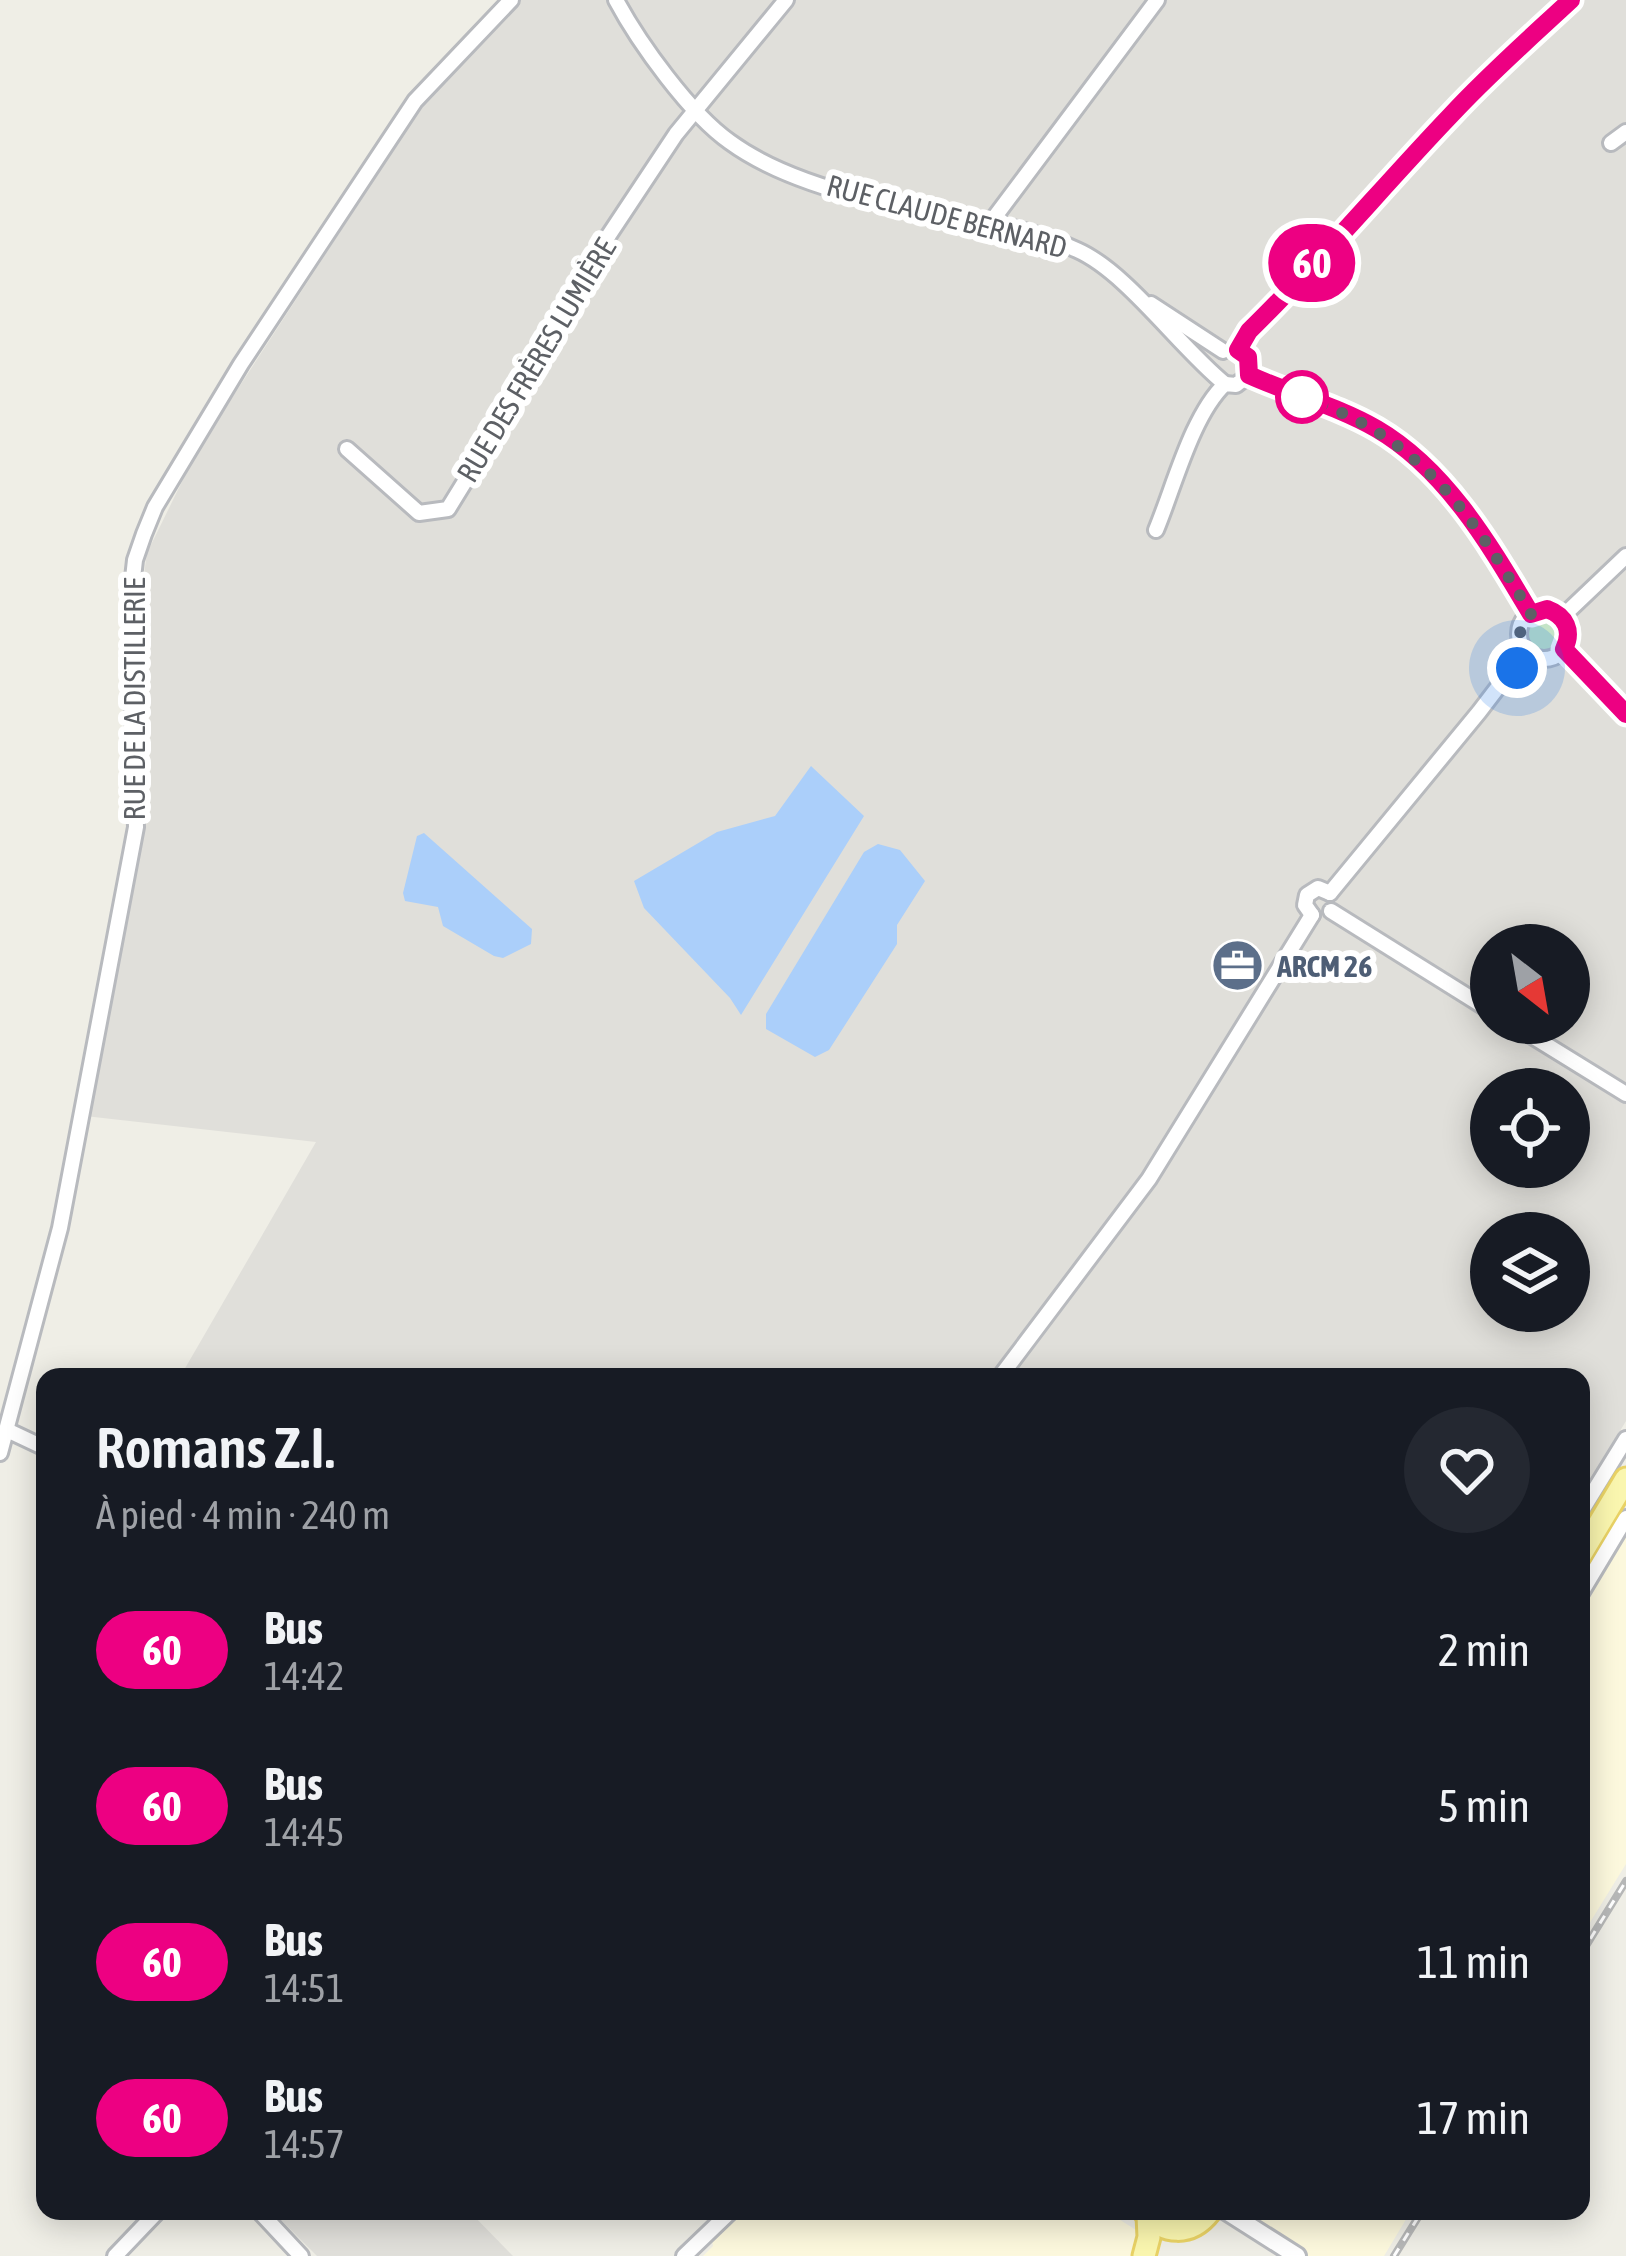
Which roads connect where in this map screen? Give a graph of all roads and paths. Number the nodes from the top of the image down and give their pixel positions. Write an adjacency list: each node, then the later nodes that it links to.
1 (511, 0): 31 (street, RUE DE LA DISTILLERIE)
2 (616, 0): 6 (street, RUE CLAUDE BERNARD)
3 (786, 0): 6 (street)
4 (1157, 0): 9 (street)
5 (1571, 0): 11 (street)
6 (697, 108): 9 (street, RUE CLAUDE BERNARD); 14 (street, RUE DES FRÈRES LUMIÈRE)
7 (1626, 132): 8 (street)
8 (1611, 143)
9 (992, 222): 10 (street, RUE CLAUDE BERNARD)
10 (1127, 287): 11 (street); 13 (street)
11 (1231, 350): 12 (street); 13 (street)
12 (1249, 375): 13 (street); 17 (street)
13 (1220, 378): 15 (street)
14 (347, 449)
15 (1156, 530)
16 (1626, 556): 18 (street)
17 (1531, 614): 18 (street); 19 (street)
18 (1562, 617): 20 (street)
19 (1522, 645): 21 (street); 22 (street)
20 (1564, 649): 21 (street); 23 (street)
21 (1535, 657): 22 (street)
22 (1508, 674): 24 (street)
23 (1626, 713)
24 (1330, 893): 25 (street); 26 (street)
25 (1331, 911): 26 (street); 27 (street)
26 (1312, 915): 30 (street)
27 (1470, 997)
28 (1545, 1044): 29 (street)
29 (1626, 1094)
30 (1007, 1368)
31 (9, 1431): 33 (street); 34 (street, RUE DE LA DISTILLERIE)
32 (1626, 1439): 36 (street)
33 (36, 1444)
34 (0, 1453)
35 (1626, 1479): 38 (main road)
36 (1590, 1497)
37 (1626, 1518): 39 (street)
38 (1590, 1539)
39 (1590, 1578)
40 (149, 2220): 48 (street)
41 (267, 2220): 49 (street)
42 (722, 2220): 50 (street)
43 (1147, 2220): 51 (main road)
44 (1154, 2220): 47 (main road)
45 (1198, 2220): 47 (main road)
46 (1238, 2220): 53 (street)
47 (1178, 2230): 52 (main road)
48 (115, 2256)
49 (301, 2256)
50 (684, 2256)
51 (1144, 2256)
52 (1159, 2256)
53 (1297, 2256)

